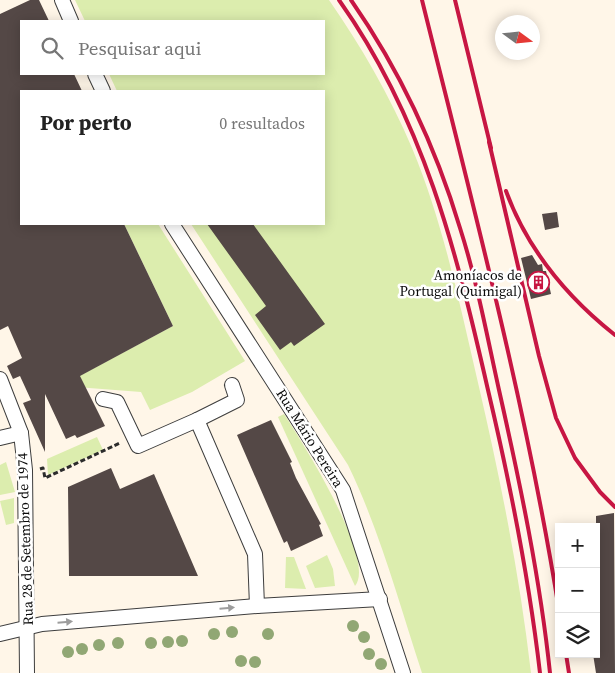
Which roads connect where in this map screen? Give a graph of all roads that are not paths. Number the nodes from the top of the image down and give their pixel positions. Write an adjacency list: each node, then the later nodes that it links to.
1 (62, 0): 2 (street)
2 (71, 20)
3 (95, 75): 4 (street)
4 (103, 90)
5 (173, 225): 12 (street, Rua Mário Pereira)
6 (0, 379): 10 (street, Rua 28 de Setembro de 1974)
7 (232, 385): 9 (street)
8 (103, 399): 9 (street)
9 (197, 420): 13 (street)
10 (21, 434): 11 (street); 14 (street, Rua 28 de Setembro de 1974)
11 (0, 438)
12 (380, 600): 13 (street); 17 (street, Rua Mário Pereira)
13 (257, 606): 14 (street, one-way to 13)
14 (28, 627): 15 (street); 16 (street, Rua 28 de Setembro de 1974)
15 (0, 634)
16 (27, 673)
17 (403, 673)

